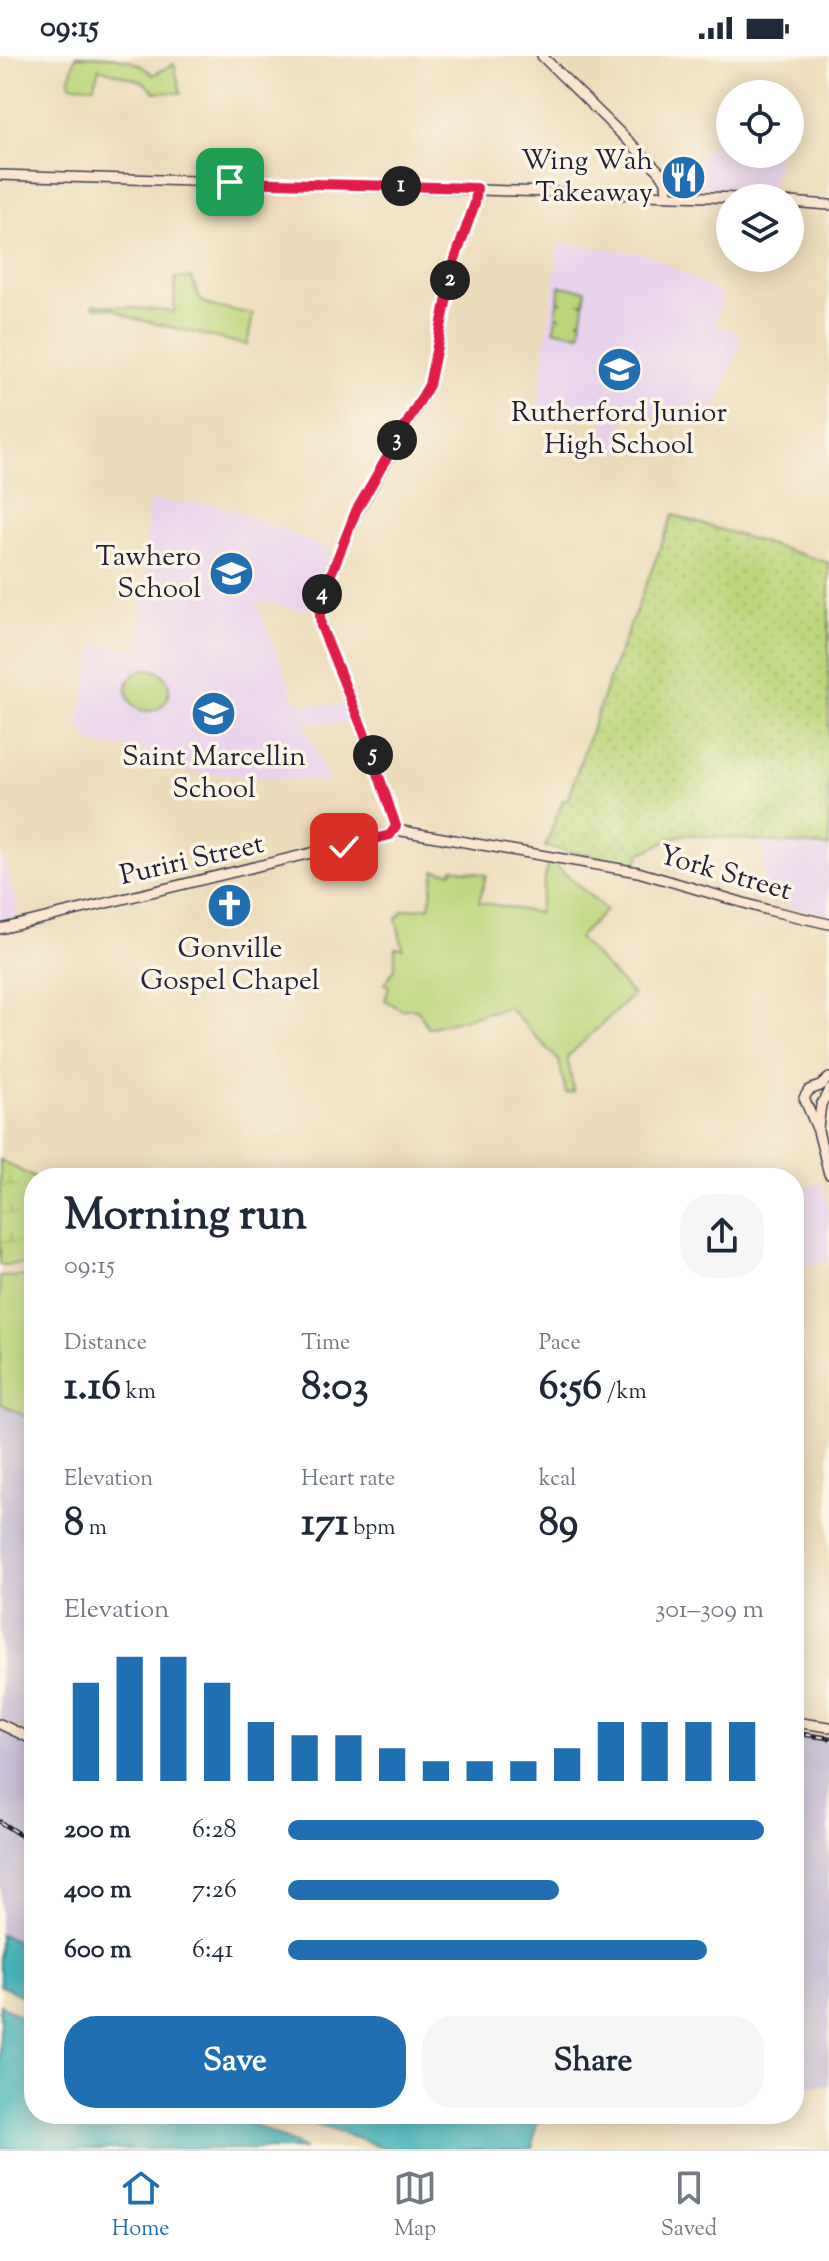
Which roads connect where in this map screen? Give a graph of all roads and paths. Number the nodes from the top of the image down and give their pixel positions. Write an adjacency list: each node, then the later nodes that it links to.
1 (542, 56): 5 (main road)
2 (0, 175): 3 (main road)
3 (477, 188): 4 (main road); 7 (main road)
4 (510, 190): 5 (main road); 7 (main road)
5 (667, 194): 6 (main road)
6 (716, 197)
7 (475, 203): 10 (main road)
8 (804, 203): 9 (main road)
9 (829, 205)
10 (397, 830): 11 (main road, Puriri Street); 13 (main road, Puriri Street)
11 (609, 866): 12 (main road, York Street)
12 (829, 924)
13 (0, 929)
14 (829, 1078): 15 (main road)
15 (816, 1089): 16 (main road); 17 (main road)
16 (825, 1098): 17 (main road); 18 (main road)
17 (805, 1103): 18 (main road)
18 (818, 1131): 19 (main road)
19 (829, 1174)
20 (804, 1723): 22 (main road)
21 (0, 1724): 23 (main road)
22 (829, 1727)
23 (24, 1735)

